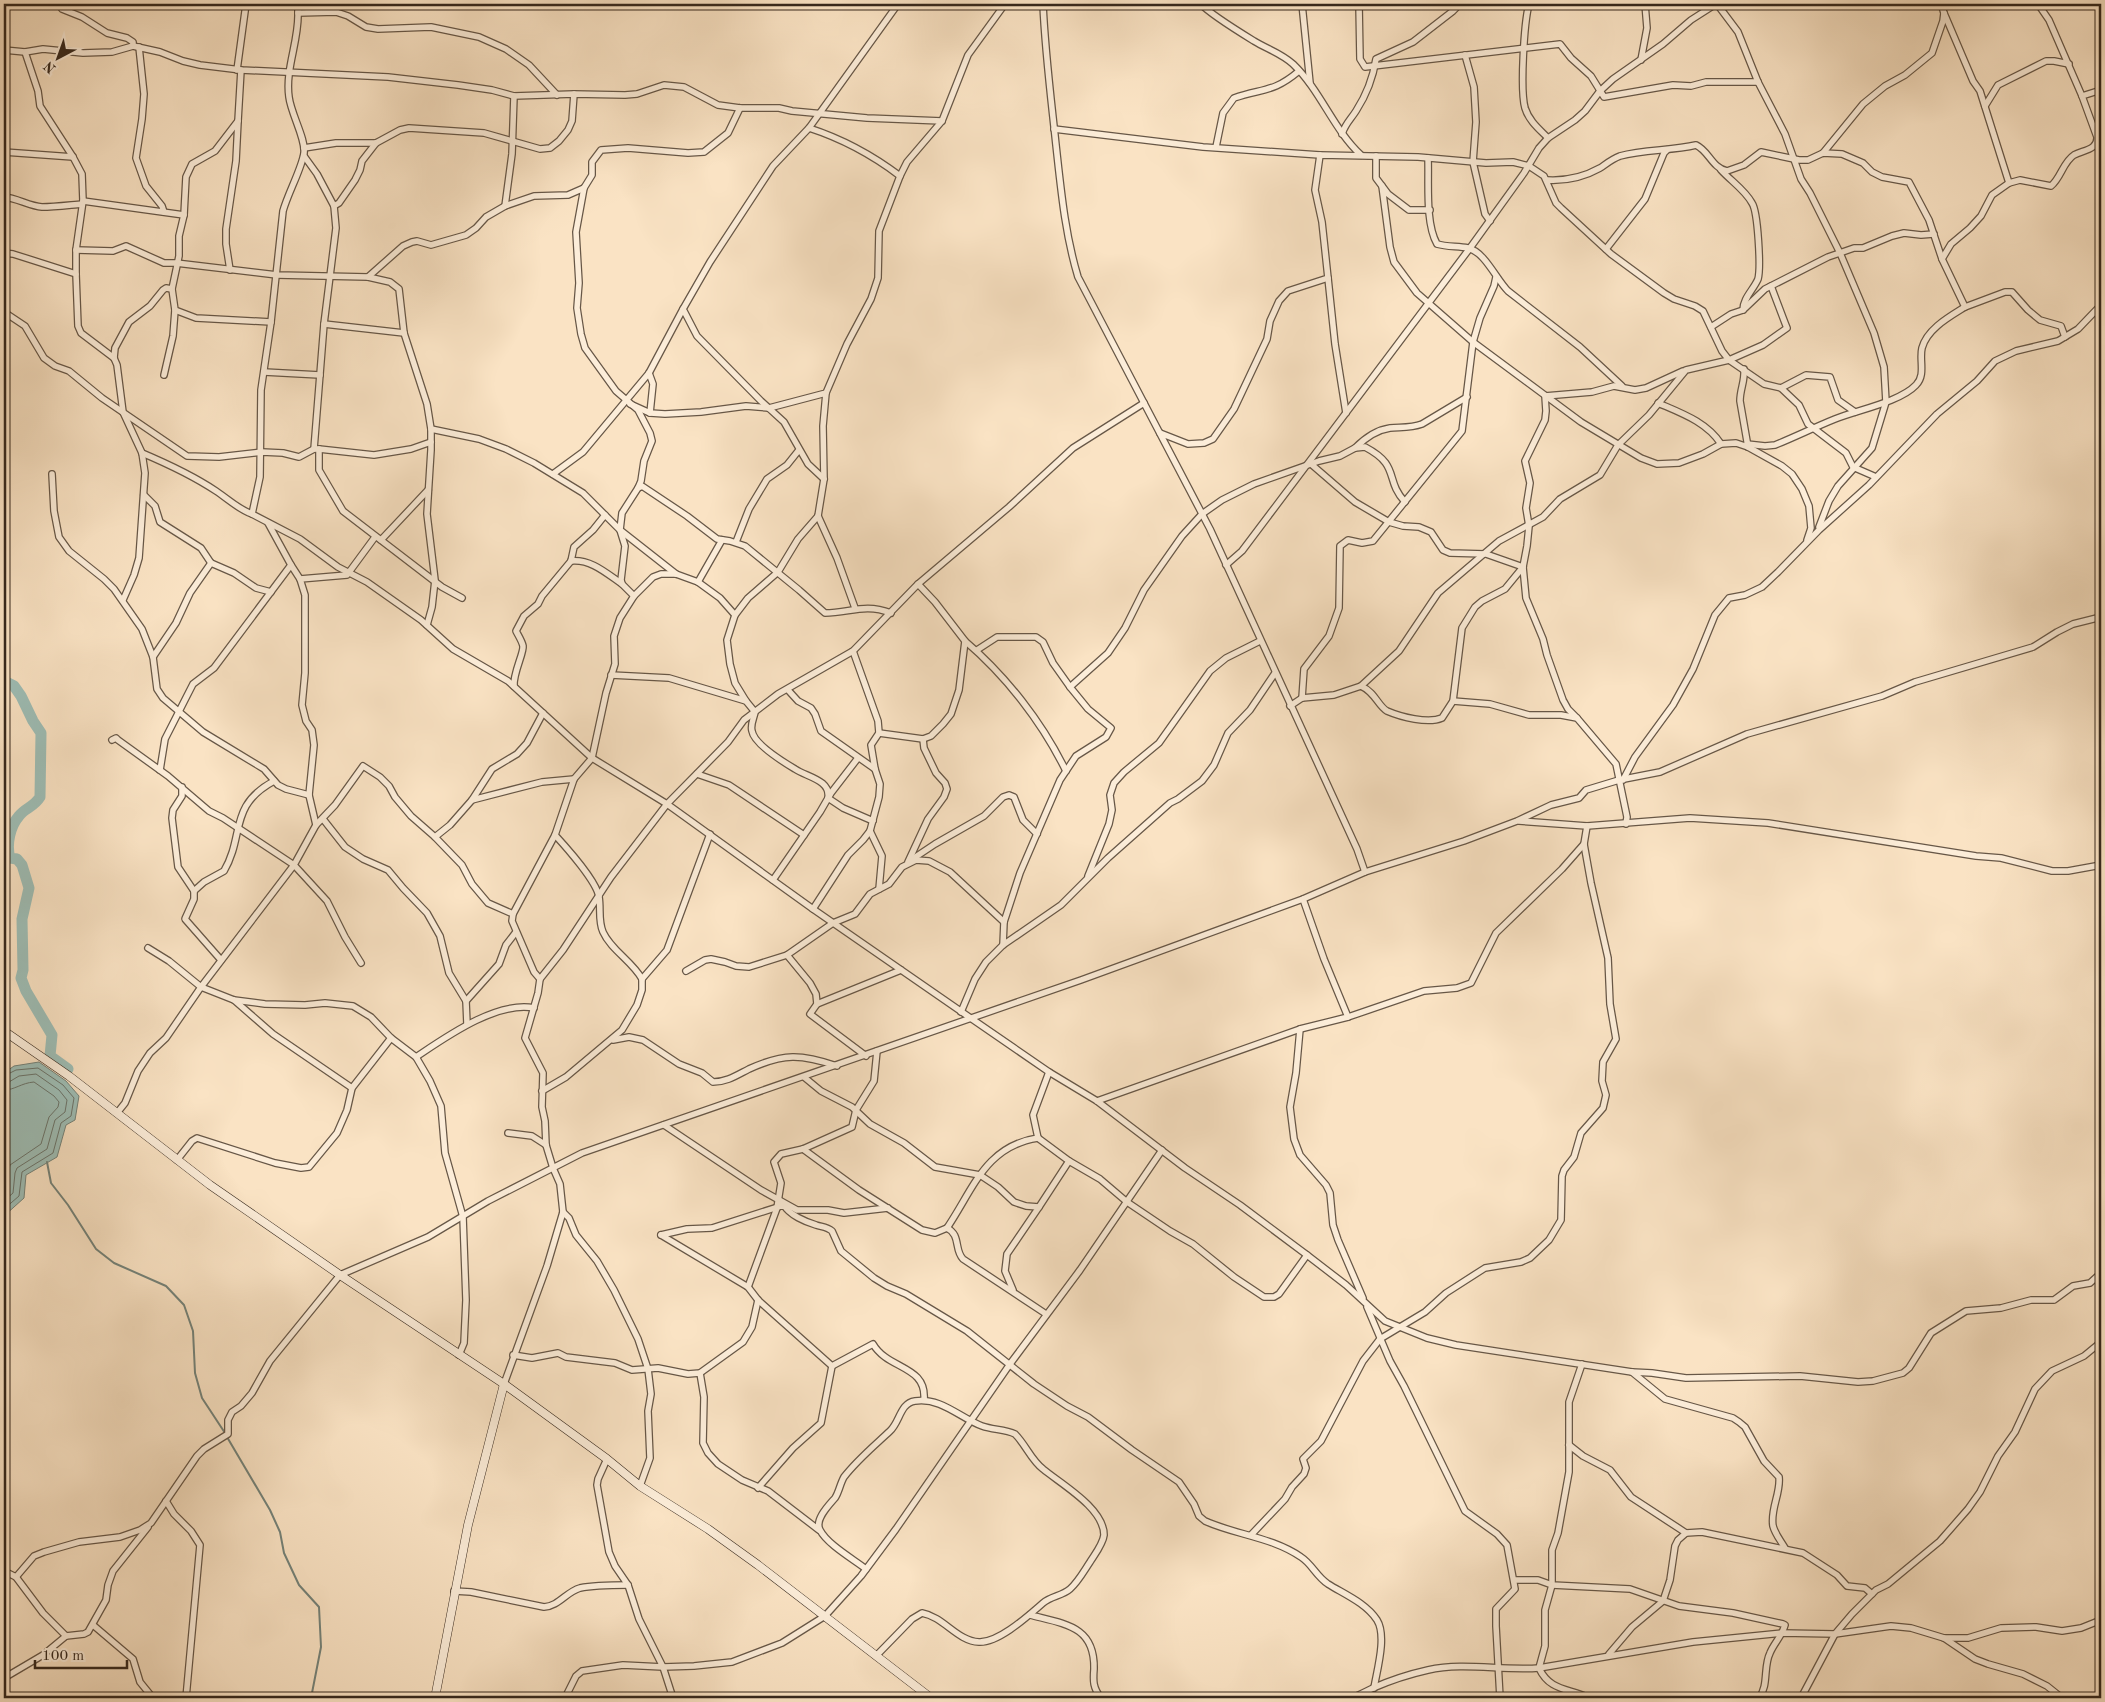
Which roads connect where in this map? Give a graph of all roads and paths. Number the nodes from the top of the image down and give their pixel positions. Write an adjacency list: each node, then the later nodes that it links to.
1 (59, 4): 18 (street)
2 (246, 4): 26 (street)
3 (298, 4): 16 (street)
4 (898, 4): 39 (street)
5 (1005, 4): 40 (street)
6 (1043, 4): 43 (street)
7 (1200, 4): 27 (street)
8 (1302, 4): 30 (street)
9 (1358, 4): 25 (street)
10 (1460, 4): 25 (street)
11 (1529, 4): 19 (street)
12 (1645, 4): 23 (street)
13 (1716, 4): 23 (street); 29 (street)
14 (1941, 4): 17 (street)
15 (2042, 5): 24 (street)
16 (298, 13): 28 (street); 34 (street)
17 (1944, 13): 37 (street); 52 (street)
18 (136, 47): 21 (street); 26 (street); 73 (street)
19 (1525, 49): 22 (street); 32 (street); 45 (street)
20 (4, 50): 21 (street)
21 (25, 52): 57 (street)
22 (1465, 55): 25 (street); 60 (street)
23 (1641, 60): 32 (street)
24 (2068, 64): 36 (street); 37 (street)
25 (1375, 66): 44 (street)
26 (239, 70): 28 (street); 41 (street)
27 (1299, 71): 30 (street); 48 (street)
28 (289, 72): 35 (street); 49 (street)
29 (1758, 82): 32 (street); 59 (street)
30 (1310, 83): 44 (street)
31 (2101, 90): 36 (street)
32 (1600, 91): 45 (street)
33 (574, 94): 34 (street); 38 (street); 46 (street)
34 (557, 95): 35 (street)
35 (514, 96): 46 (street)
36 (2082, 96): 65 (street)
37 (1986, 106): 65 (street)
38 (740, 108): 39 (street); 67 (street)
39 (820, 113): 40 (street); 42 (street)
40 (942, 120): 63 (street)
41 (238, 121): 74 (street); 84 (street)
42 (809, 128): 63 (street); 96 (street)
43 (1054, 129): 48 (street); 121 (street)
44 (1342, 135): 54 (street)
45 (1548, 138): 61 (street)
46 (511, 142): 47 (street); 71 (street)
47 (376, 143): 49 (street); 70 (street)
48 (1216, 147): 53 (street)
49 (304, 148): 55 (street)
50 (1667, 150): 62 (street); 64 (street); 78 (street)
51 (4, 152): 57 (street)
52 (1823, 153): 59 (street); 76 (street)
53 (1320, 155): 54 (street); 90 (street)
54 (1361, 155): 56 (street)
55 (304, 156): 70 (street); 86 (street)
56 (1376, 156): 58 (street); 66 (street)
57 (73, 157): 69 (street)
58 (1428, 158): 60 (street); 72 (street)
59 (1795, 159): 62 (street); 81 (street)
60 (1473, 162): 61 (street); 75 (street)
61 (1529, 166): 64 (street); 75 (street)
62 (1721, 170): 98 (street)
63 (900, 176): 116 (street)
64 (1547, 180): 78 (street)
65 (2009, 183): 82 (street)
66 (1382, 186): 72 (street); 93 (street)
67 (584, 188): 71 (street); 119 (street)
68 (4, 197): 69 (street)
69 (82, 203): 73 (street); 79 (street)
70 (334, 206): 87 (street)
71 (505, 206): 88 (street)
72 (1430, 210): 77 (street)
73 (164, 212): 74 (street)
74 (184, 214): 83 (street)
75 (1490, 221): 77 (street)
76 (1934, 234): 81 (street); 82 (street)
77 (1470, 248): 89 (street); 93 (street)
78 (1606, 249): 102 (street)
79 (76, 250): 83 (street); 85 (street)
80 (4, 253): 85 (street)
81 (1840, 253): 91 (street); 120 (street)
82 (1942, 259): 95 (street)
83 (176, 263): 84 (street); 92 (street)
84 (230, 270): 86 (street)
85 (76, 274): 106 (street)
86 (277, 275): 87 (street); 100 (street)
87 (330, 276): 88 (street); 101 (street)
88 (368, 277): 103 (street)
89 (1496, 277): 105 (street); 114 (street)
90 (1328, 278): 127 (street); 130 (street)
91 (1771, 286): 98 (street); 107 (street)
92 (172, 289): 97 (street); 106 (street)
93 (1429, 302): 105 (street); 127 (street)
94 (2101, 304): 104 (street)
95 (1965, 307): 104 (street); 120 (street)
96 (683, 308): 111 (street); 123 (street)
97 (174, 310): 100 (street); 112 (street)
98 (1743, 310): 102 (street)
99 (4, 312): 124 (street)
100 (271, 322): 110 (street)
101 (324, 324): 103 (street); 113 (street)
102 (1711, 327): 107 (street)
103 (404, 333): 128 (street)
104 (2065, 337): 144 (street)
105 (1473, 342): 117 (street); 118 (street)
106 (114, 358): 124 (street)
107 (1729, 360): 108 (street); 109 (street)
108 (1744, 369): 115 (street); 134 (street)
109 (1686, 370): 114 (street); 122 (street)
110 (264, 372): 113 (street); 138 (street)
111 (649, 373): 119 (street); 126 (street)
112 (164, 375)
113 (320, 375): 136 (street)
114 (1622, 386): 117 (street)
115 (1781, 388): 125 (street); 129 (street)
116 (826, 393): 123 (street); 145 (street)
117 (1545, 396): 133 (street); 156 (street)
118 (1467, 397): 135 (street); 149 (street)
119 (627, 402): 126 (street); 143 (street); 146 (street)
120 (1886, 402): 125 (street); 141 (street)
121 (1144, 403): 130 (street); 176 (street)
122 (1658, 403): 132 (street); 133 (street)
123 (769, 408): 126 (street); 137 (street)
124 (123, 412): 138 (street); 139 (street)
125 (1855, 412): 129 (street)
126 (650, 413)
127 (1346, 413): 140 (street)
128 (431, 429): 131 (street); 143 (street)
129 (1814, 430): 134 (street); 141 (street)
130 (1160, 433): 151 (street)
131 (431, 442): 136 (street); 147 (street)
132 (1721, 444): 133 (street); 134 (street)
133 (1618, 446): 156 (street)
134 (1748, 446): 161 (street)
135 (1355, 448): 140 (street); 149 (street)
136 (316, 449): 138 (street); 159 (street)
137 (799, 450): 145 (street); 162 (street)
138 (262, 452): 150 (street)
139 (142, 453): 148 (street); 150 (street)
140 (1308, 466): 151 (street); 154 (street); 167 (street)
141 (1853, 467): 144 (street); 158 (street)
142 (52, 474): 180 (street)
143 (552, 474): 152 (street)
144 (1876, 478): 158 (street)
145 (824, 479): 153 (street)
146 (638, 488): 157 (street); 160 (street)
147 (428, 490): 159 (street); 173 (street)
148 (144, 494): 165 (street); 180 (street)
149 (1405, 502): 154 (street)
150 (252, 514): 155 (street)
151 (1202, 514): 167 (street); 196 (street)
152 (605, 515): 157 (street); 164 (street)
153 (818, 516): 170 (street); 181 (street)
154 (1388, 522): 163 (street); 198 (street)
155 (268, 523): 166 (street); 169 (street)
156 (1529, 526): 163 (street); 168 (street)
157 (620, 530): 171 (street); 175 (street)
158 (1819, 530): 161 (street)
159 (378, 538): 169 (street); 173 (street)
160 (722, 540): 162 (street); 174 (street)
161 (1807, 541): 216 (street)
162 (736, 542): 170 (street)
163 (1486, 554): 168 (street); 195 (street)
164 (570, 561): 175 (street); 194 (street)
165 (211, 564): 177 (street); 191 (street)
166 (291, 565): 172 (street); 177 (street)
167 (1226, 565): 188 (street)
168 (1523, 567): 199 (street); 205 (street)
169 (350, 572): 172 (street); 186 (street)
170 (778, 572): 181 (street); 183 (street)
171 (676, 574): 174 (street); 178 (street)
172 (300, 579): 219 (street)
173 (435, 580): 179 (street); 186 (street)
174 (698, 582): 183 (street)
175 (622, 584): 178 (street)
176 (918, 584): 182 (street); 187 (street)
177 (271, 592): 202 (street)
178 (634, 596): 193 (street)
179 (462, 598)
180 (123, 600): 191 (street)
181 (855, 608): 182 (street)
182 (891, 613): 190 (street)
183 (735, 615): 200 (street)
184 (2098, 617): 185 (street); 216 (street)
185 (2101, 624)
186 (427, 625): 194 (street)
187 (965, 641): 189 (street); 207 (street)
188 (1260, 641): 192 (street); 241 (street)
189 (976, 650): 196 (street); 213 (street)
190 (853, 651): 197 (street); 206 (street)
191 (153, 657): 202 (street)
192 (1275, 673): 201 (street); 241 (street)
193 (612, 675): 200 (street); 209 (street)
194 (514, 686): 203 (street)
195 (1361, 686): 198 (street); 199 (street)
196 (1070, 687): 213 (street)
197 (788, 690): 204 (street); 210 (street)
198 (1302, 698): 201 (street)
199 (1453, 701): 205 (street)
200 (746, 702): 204 (street)
201 (1290, 706): 240 (street)
202 (180, 712): 212 (street); 217 (street)
203 (543, 712): 209 (street); 221 (street)
204 (755, 712): 214 (street); 220 (street)
205 (1577, 718): 216 (street)
206 (880, 733): 207 (street); 211 (street)
207 (923, 739): 237 (street)
208 (112, 740): 212 (street)
209 (592, 758): 215 (street); 222 (street)
210 (858, 758): 211 (street); 220 (street)
211 (875, 769): 224 (street)
212 (160, 770): 218 (street)
213 (1066, 771): 233 (street)
214 (697, 774): 222 (street); 234 (street)
215 (574, 779): 221 (street); 231 (street)
216 (1621, 780): 225 (street); 226 (street)
217 (274, 781): 219 (street); 229 (street)
218 (182, 787): 229 (street); 244 (street)
219 (310, 795): 227 (street)
220 (828, 798): 224 (street); 234 (street)
221 (472, 800): 235 (street)
222 (667, 804): 232 (street); 245 (street)
223 (323, 819): 227 (street); 235 (street); 263 (street)
224 (873, 821): 230 (street)
225 (1517, 821): 228 (street); 240 (street)
226 (1626, 824): 228 (street); 239 (street)
227 (316, 825): 238 (street)
228 (1587, 826): 236 (street)
229 (237, 829): 238 (street); 244 (street)
230 (870, 831): 243 (street); 247 (street)
231 (555, 834): 245 (street); 248 (street)
232 (710, 834): 242 (street); 260 (street)
233 (1037, 834): 237 (street); 249 (street)
234 (804, 835): 242 (street)
235 (435, 837): 248 (street)
236 (1584, 844): 267 (street); 311 (street)
237 (908, 863): 243 (street); 249 (street)
238 (294, 865): 255 (street); 256 (street)
239 (2101, 865)
240 (1365, 872): 246 (street)
241 (1087, 878): 252 (street)
242 (773, 880): 247 (street)
243 (879, 889): 250 (street)
244 (194, 891): 255 (street)
245 (599, 896): 259 (street); 260 (street)
246 (1303, 898): 267 (street); 268 (street)
247 (813, 909): 250 (street)
248 (513, 914): 251 (street)
249 (1004, 922): 252 (street)
250 (833, 923): 254 (street); 257 (street)
251 (516, 932): 259 (street); 263 (street)
252 (1003, 945): 266 (street)
253 (148, 948): 261 (street)
254 (787, 955): 258 (street); 264 (street)
255 (221, 960): 261 (street)
256 (361, 963)
257 (901, 970): 264 (street); 266 (street)
258 (686, 971)
259 (540, 979): 265 (street)
260 (642, 979): 273 (street)
261 (201, 987): 262 (street); 284 (street)
262 (234, 1000): 272 (street); 280 (street)
263 (466, 1001): 269 (street)
264 (817, 1004): 275 (street)
265 (534, 1008): 269 (street); 281 (street)
266 (961, 1012): 268 (street)
267 (1348, 1017): 270 (street)
268 (972, 1019): 274 (street); 278 (street)
269 (467, 1024): 276 (street)
270 (1300, 1030): 282 (street); 309 (street)
271 (4, 1031): 284 (street)
272 (391, 1038): 276 (street); 280 (street)
273 (612, 1040): 277 (street); 281 (street)
274 (877, 1051): 275 (street); 283 (street)
275 (866, 1056): 277 (street)
276 (416, 1057): 301 (street)
277 (836, 1066): 279 (street)
278 (1049, 1072): 282 (street); 287 (street)
279 (804, 1077): 283 (street); 285 (street)
280 (352, 1088): 291 (street)
281 (542, 1092): 288 (street)
282 (1097, 1101): 290 (street)
283 (856, 1110): 289 (street); 294 (street)
284 (117, 1113): 291 (street)
285 (664, 1125): 293 (street); 296 (street)
286 (508, 1133): 288 (street)
287 (1038, 1138): 292 (street); 294 (street)
288 (546, 1145): 293 (street)
289 (803, 1149): 296 (street); 299 (street)
290 (1162, 1150): 295 (street); 303 (street)
291 (177, 1160): 305 (street)
292 (1068, 1161): 295 (street); 298 (street)
293 (552, 1168): 300 (street); 301 (street)
294 (980, 1175): 298 (street); 302 (street)
295 (1127, 1202): 303 (street); 310 (street)
296 (778, 1204): 297 (street); 306 (street); 306 (street)
297 (784, 1205): 299 (street); 316 (street)
298 (1039, 1207): 307 (street)
299 (888, 1208): 302 (street)
300 (563, 1212): 315 (street); 319 (street)
301 (463, 1217): 305 (street); 314 (street)
302 (947, 1228): 307 (street)
303 (1307, 1256): 309 (street)
304 (2101, 1273): 320 (street)
305 (340, 1275): 314 (street); 329 (street)
306 (748, 1287): 308 (street)
307 (1013, 1290): 310 (street)
308 (758, 1300): 318 (street); 321 (street)
309 (1365, 1304): 311 (street); 312 (street)
310 (1046, 1314): 316 (street)
311 (1399, 1328): 312 (street); 317 (street)
312 (1380, 1339): 333 (street); 338 (street)
313 (2101, 1342): 342 (street)
314 (459, 1355): 322 (street)
315 (513, 1355): 319 (street); 322 (street)
316 (1010, 1364): 324 (street); 333 (street)
317 (1582, 1364): 320 (street); 325 (street)
318 (832, 1366): 323 (street); 328 (street)
319 (648, 1369): 321 (street); 327 (street)
320 (1632, 1372): 334 (street)
321 (700, 1374): 328 (street)
322 (504, 1384): 326 (street); 341 (street)
323 (924, 1400): 324 (street); 331 (street)
324 (971, 1421): 335 (street); 344 (street)
325 (1569, 1445): 332 (street); 340 (street)
326 (607, 1458): 327 (street); 339 (street)
327 (640, 1486): 345 (street)
328 (758, 1488): 331 (street)
329 (166, 1501): 330 (street); 360 (street)
330 (151, 1523): 337 (street); 347 (street)
331 (819, 1530): 335 (street)
332 (1686, 1533): 334 (street); 343 (street)
333 (1251, 1535): 358 (street)
334 (1784, 1548): 342 (street)
335 (866, 1569): 345 (street)
336 (4, 1571): 337 (street)
337 (16, 1577): 350 (street)
338 (1514, 1580): 340 (street); 354 (street)
339 (628, 1585): 341 (street); 355 (street)
340 (1552, 1585): 343 (street); 356 (street)
341 (454, 1592): 361 (street)
342 (1872, 1594): 349 (street)
343 (1663, 1601): 348 (street); 352 (street)
344 (1030, 1615): 353 (street); 365 (street)
345 (825, 1616): 353 (street); 355 (street)
346 (2101, 1620): 351 (street)
347 (93, 1625): 350 (street); 359 (street)
348 (1782, 1634): 349 (street); 352 (street); 369 (street)
349 (1835, 1634): 351 (street); 370 (street)
350 (66, 1636): 357 (street)
351 (1944, 1638): 371 (street)
352 (1609, 1655): 356 (street)
353 (876, 1656): 364 (street)
354 (1498, 1666): 356 (street); 358 (street); 367 (street)
355 (664, 1667): 362 (street); 363 (street)
356 (1539, 1668): 368 (street)
357 (4, 1678)
358 (1374, 1688): 366 (street)
359 (153, 1698)
360 (186, 1698)
361 (435, 1698)
362 (565, 1698)
363 (673, 1698)
364 (931, 1698)
365 (1101, 1698)
366 (1352, 1698)
367 (1500, 1698)
368 (1589, 1698)
369 (1759, 1698)
370 (1801, 1698)
371 (2062, 1698)

